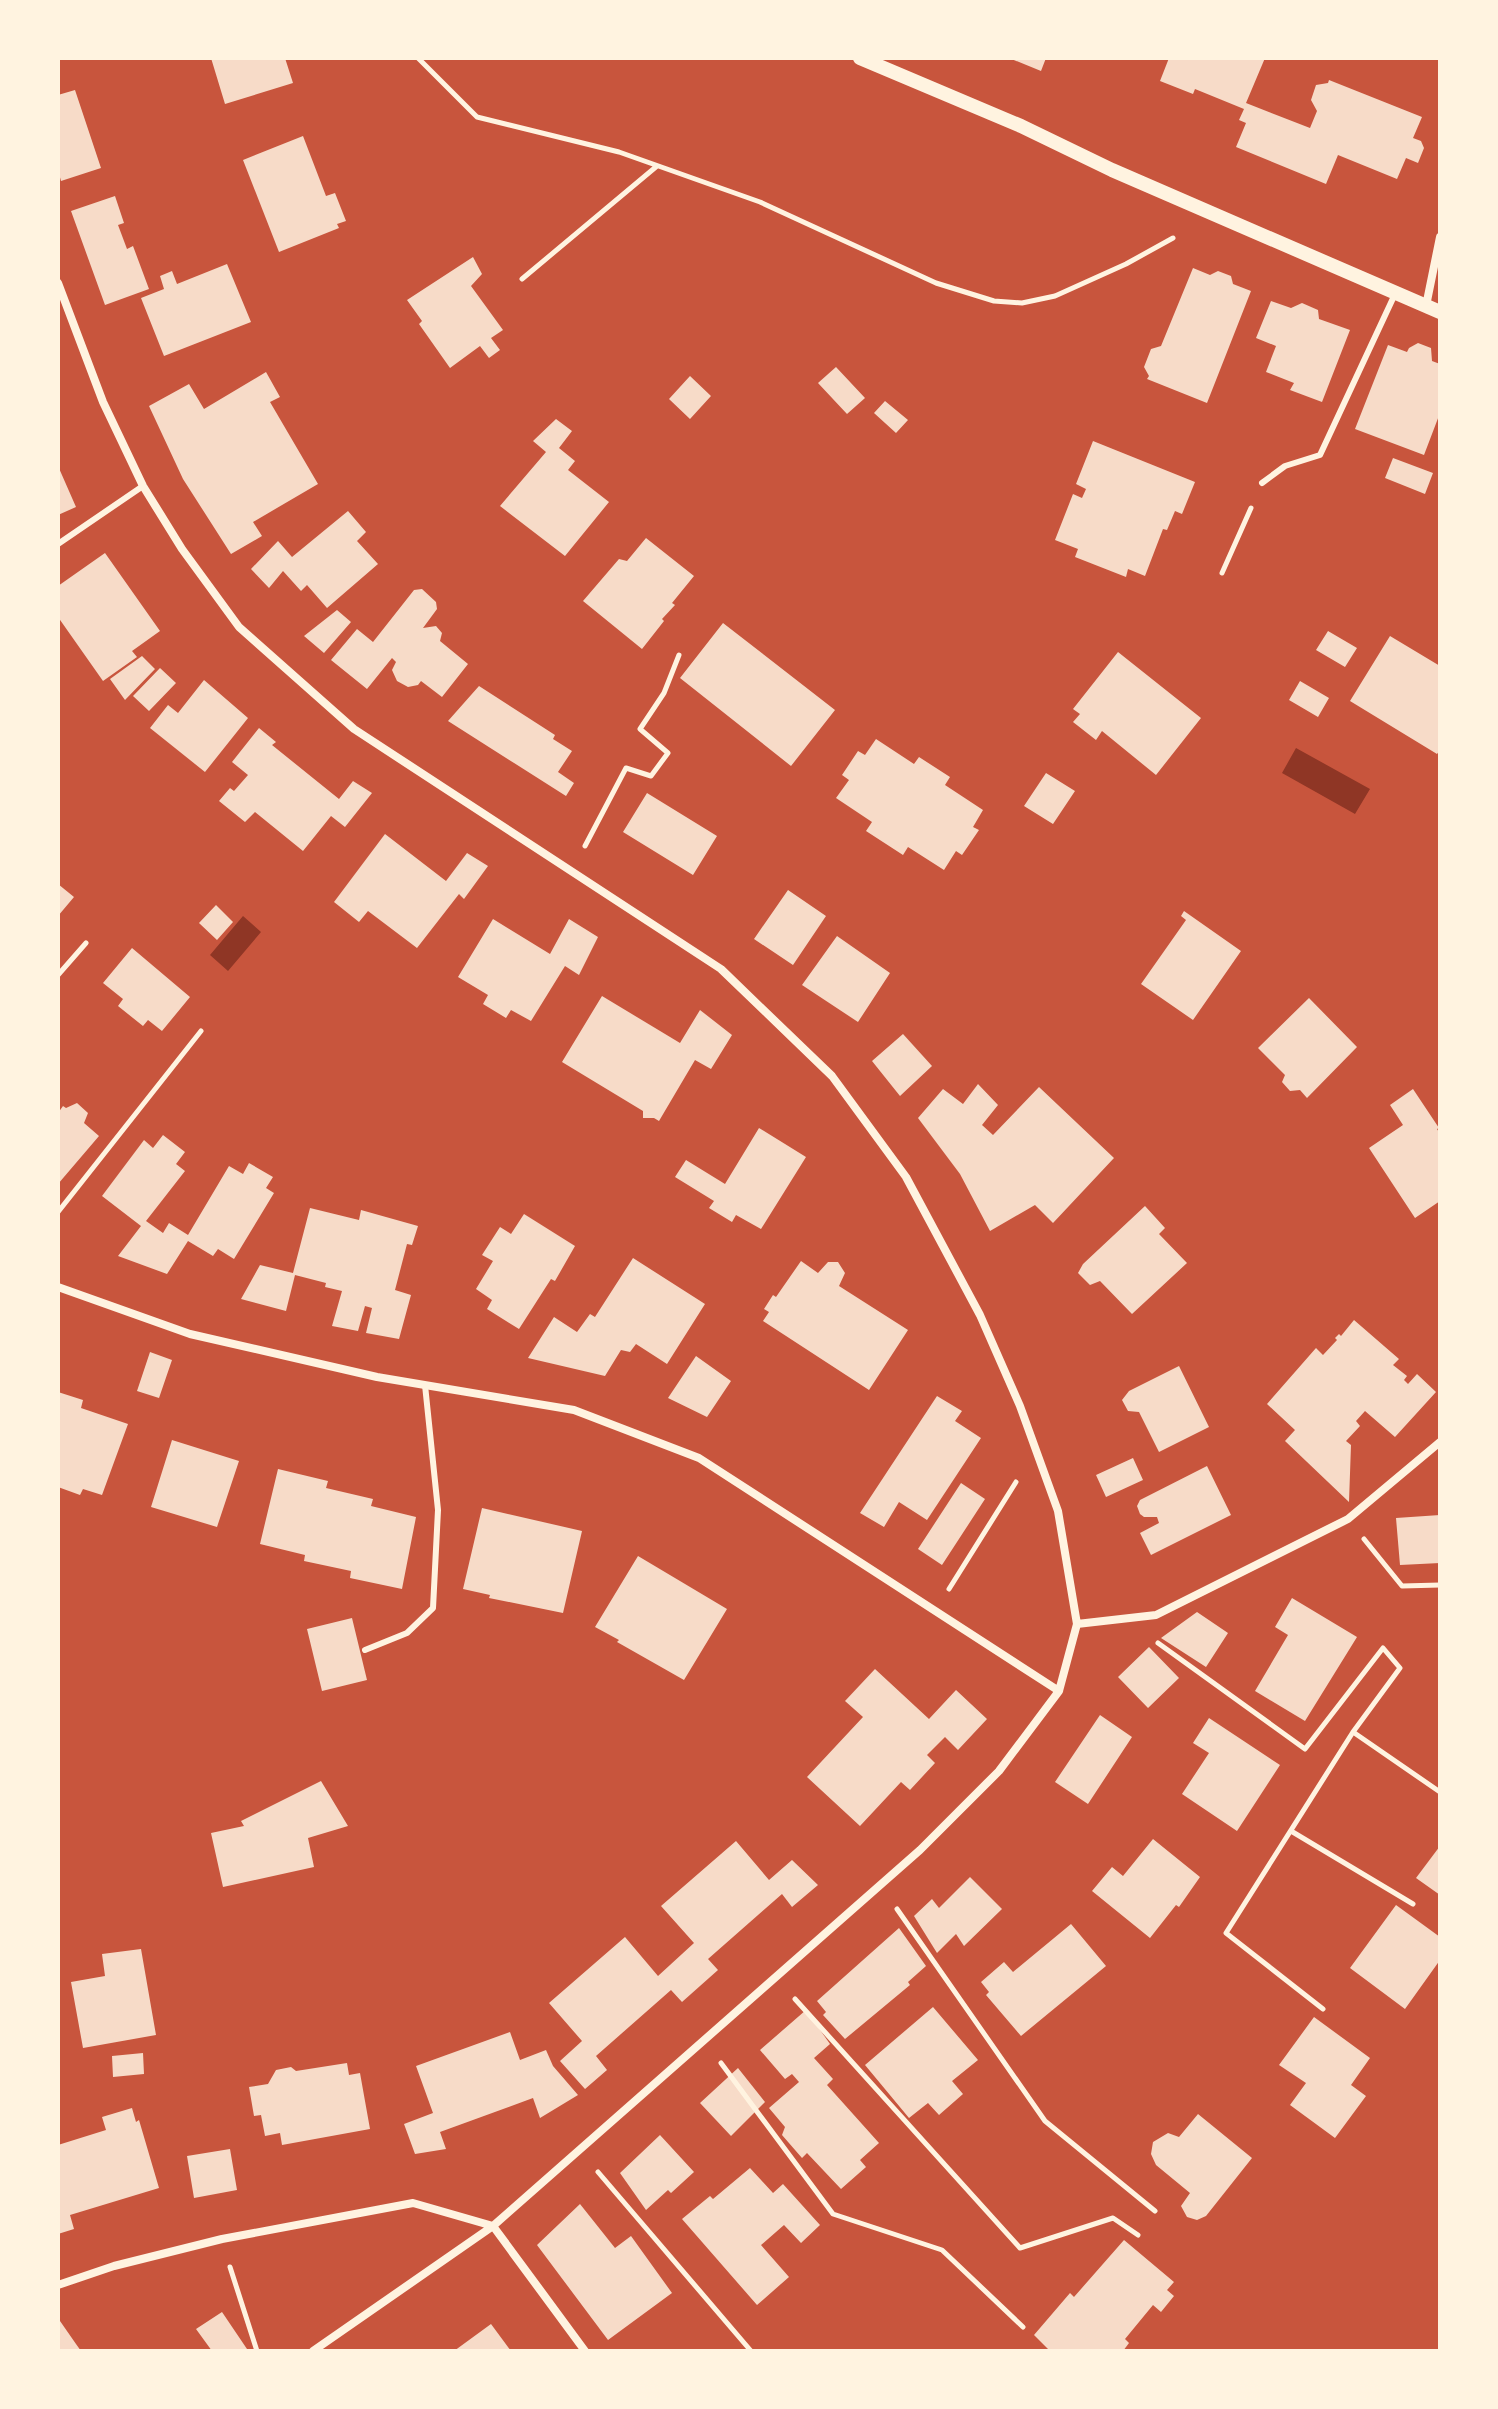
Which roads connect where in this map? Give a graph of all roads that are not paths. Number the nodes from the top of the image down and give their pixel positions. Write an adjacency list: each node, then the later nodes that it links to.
1 (860, 58): 4 (street)
2 (1440, 237): 5 (street)
3 (58, 283): 7 (street)
4 (1395, 294): 5 (street); 6 (lane)
5 (1433, 309)
6 (1262, 483)
7 (143, 486): 8 (lane); 12 (street)
8 (58, 544)
9 (58, 1287): 10 (street)
10 (425, 1385): 13 (lane); 14 (street)
11 (1440, 1442): 12 (street)
12 (1077, 1624): 14 (street)
13 (365, 1650)
14 (1059, 1691): 15 (street)
15 (493, 2226): 16 (street); 17 (street); 18 (street)
16 (58, 2285)
17 (313, 2351)
18 (585, 2351)

